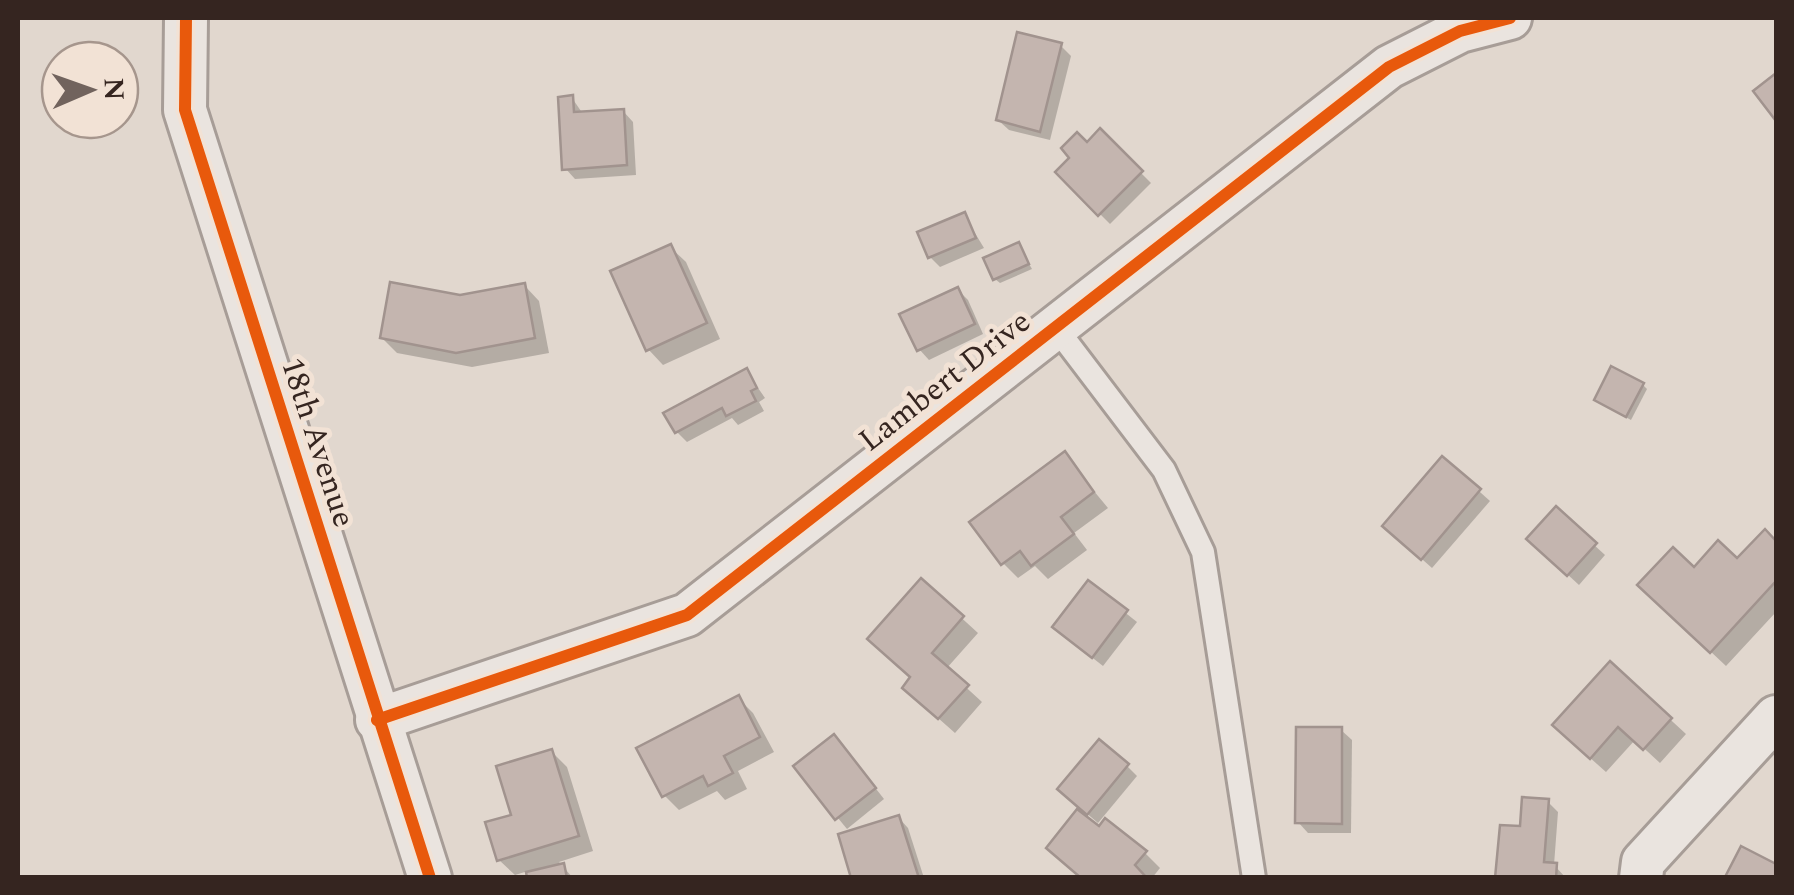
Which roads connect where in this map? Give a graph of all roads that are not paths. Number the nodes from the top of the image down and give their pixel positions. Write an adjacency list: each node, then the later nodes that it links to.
1 (186, 18): 5 (street, 18th Avenue)
2 (1510, 18): 3 (street, Lambert Drive)
3 (1056, 328): 5 (street, Lambert Drive); 7 (lane)
4 (1776, 718): 8 (street)
5 (378, 720): 6 (street, 18th Avenue)
6 (430, 878)
7 (1254, 878)
8 (1641, 878)

